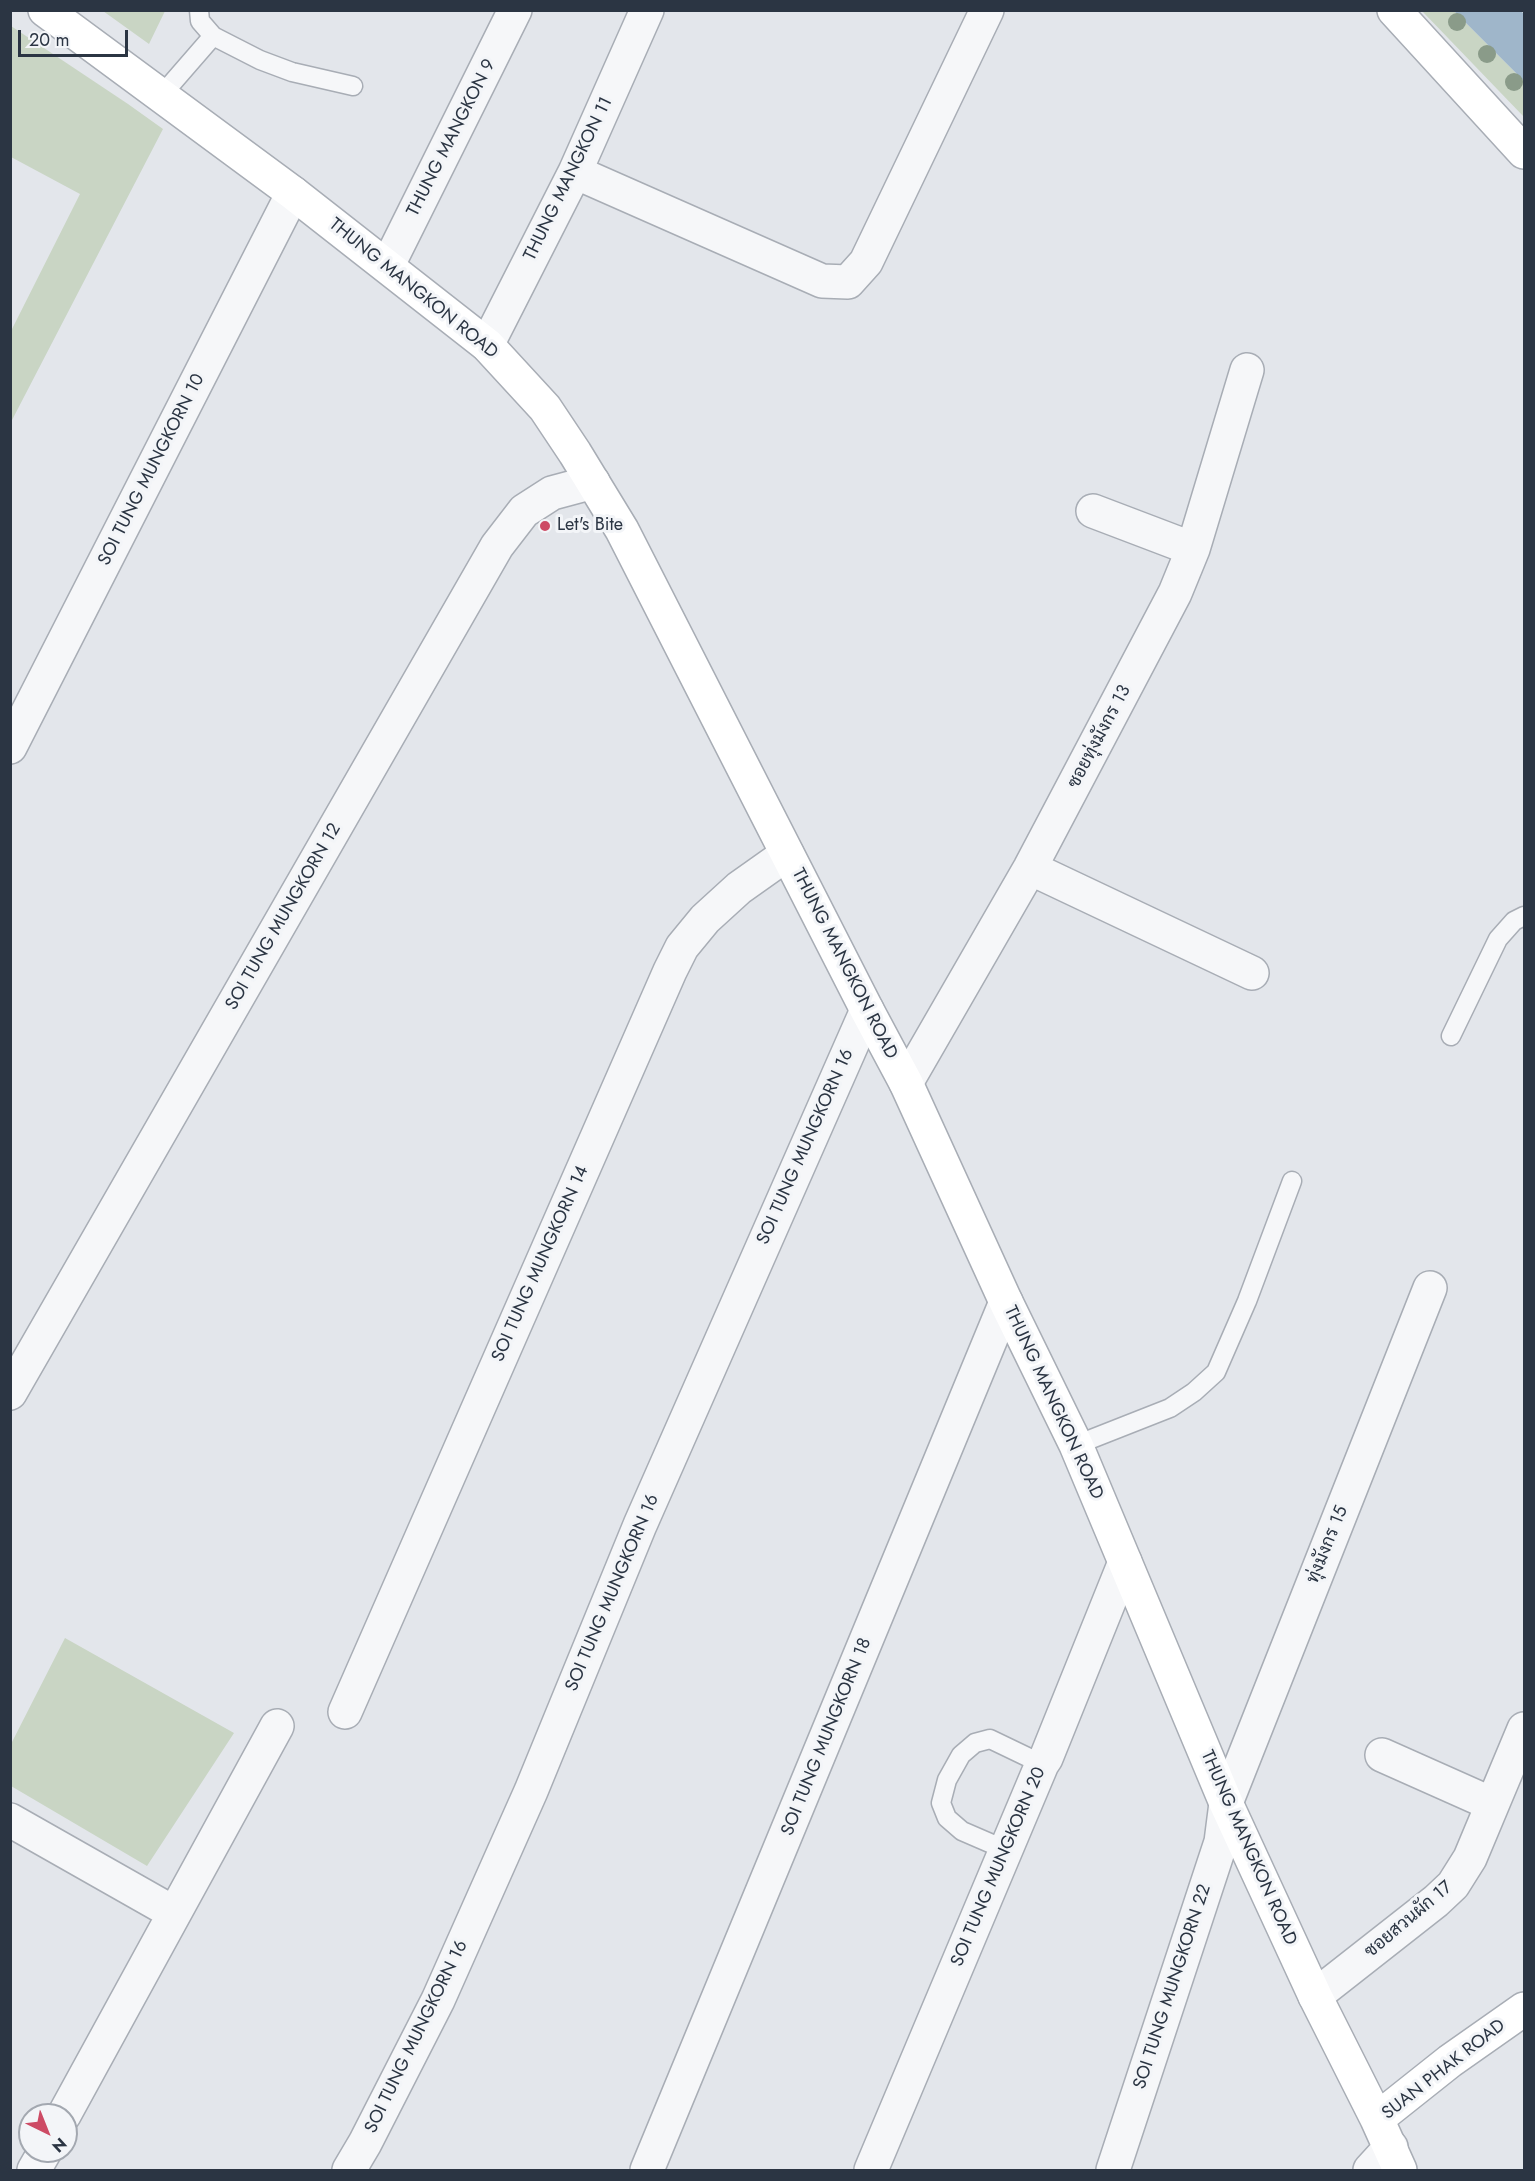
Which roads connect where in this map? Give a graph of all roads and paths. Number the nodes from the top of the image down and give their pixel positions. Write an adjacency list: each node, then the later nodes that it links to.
1 (45, 10): 9 (street, THUNG MANGKON ROAD)
2 (199, 10): 7 (lane)
3 (515, 10): 13 (street, THUNG MANGKON 9)
4 (647, 10): 11 (street, THUNG MANGKON 11)
5 (987, 10): 11 (street)
6 (1394, 10): 10 (street)
7 (213, 36): 8 (lane); 9 (lane)
8 (353, 86)
9 (160, 97): 12 (street, THUNG MANGKON ROAD)
10 (1524, 152)
11 (575, 172): 14 (street, THUNG MANGKON 11)
12 (293, 193): 13 (street, THUNG MANGKON ROAD); 19 (street, SOI TUNG MUNGKORN 10)
13 (388, 265): 14 (street, THUNG MANGKON ROAD)
14 (487, 345): 16 (street, THUNG MANGKON ROAD)
15 (1246, 370): 18 (street, ซอยทุ่งมังกร 13)
16 (593, 482): 20 (street, THUNG MANGKON ROAD); 30 (street, SOI TUNG MUNGKORN 12)
17 (1093, 510): 18 (street)
18 (1193, 549): 21 (street, ซอยทุ่งมังกร 13)
19 (10, 747)
20 (787, 854): 24 (street, THUNG MANGKON ROAD); 33 (street, SOI TUNG MUNGKORN 14)
21 (1030, 868): 23 (street); 26 (street, ซอยทุ่งมังกร 13)
22 (1524, 916): 25 (lane)
23 (1252, 973)
24 (867, 1010): 26 (street, THUNG MANGKON ROAD); 47 (street, SOI TUNG MUNGKORN 16)
25 (1451, 1036)
26 (906, 1083): 29 (street, THUNG MANGKON ROAD)
27 (1292, 1181): 31 (lane)
28 (1430, 1288): 38 (street, ทุ่งมังกร 15)
29 (1006, 1302): 31 (street, THUNG MANGKON ROAD); 48 (street, SOI TUNG MUNGKORN 18)
30 (10, 1393)
31 (1076, 1445): 32 (street, THUNG MANGKON ROAD)
32 (1125, 1562): 37 (street, SOI TUNG MUNGKORN 20); 38 (street, THUNG MANGKON ROAD)
33 (345, 1712)
34 (277, 1726): 42 (street)
35 (1524, 1729): 39 (street, ซอยสวนผัก 17)
36 (1383, 1755): 39 (street)
37 (1042, 1764): 41 (street, SOI TUNG MUNGKORN 20); 41 (lane)
38 (1226, 1803): 43 (street, THUNG MANGKON ROAD); 50 (street, SOI TUNG MUNGKORN 22)
39 (1492, 1804): 43 (street, ซอยสวนผัก 17)
40 (10, 1820): 42 (street)
41 (1006, 1850): 49 (street, SOI TUNG MUNGKORN 20)
42 (174, 1913): 45 (street)
43 (1315, 1996): 46 (street, THUNG MANGKON ROAD)
44 (1524, 2009): 46 (street, SUAN PHAK ROAD)
45 (71, 2103)
46 (1384, 2152)
47 (349, 2170)
48 (647, 2170)
49 (871, 2170)
50 (1113, 2170)

